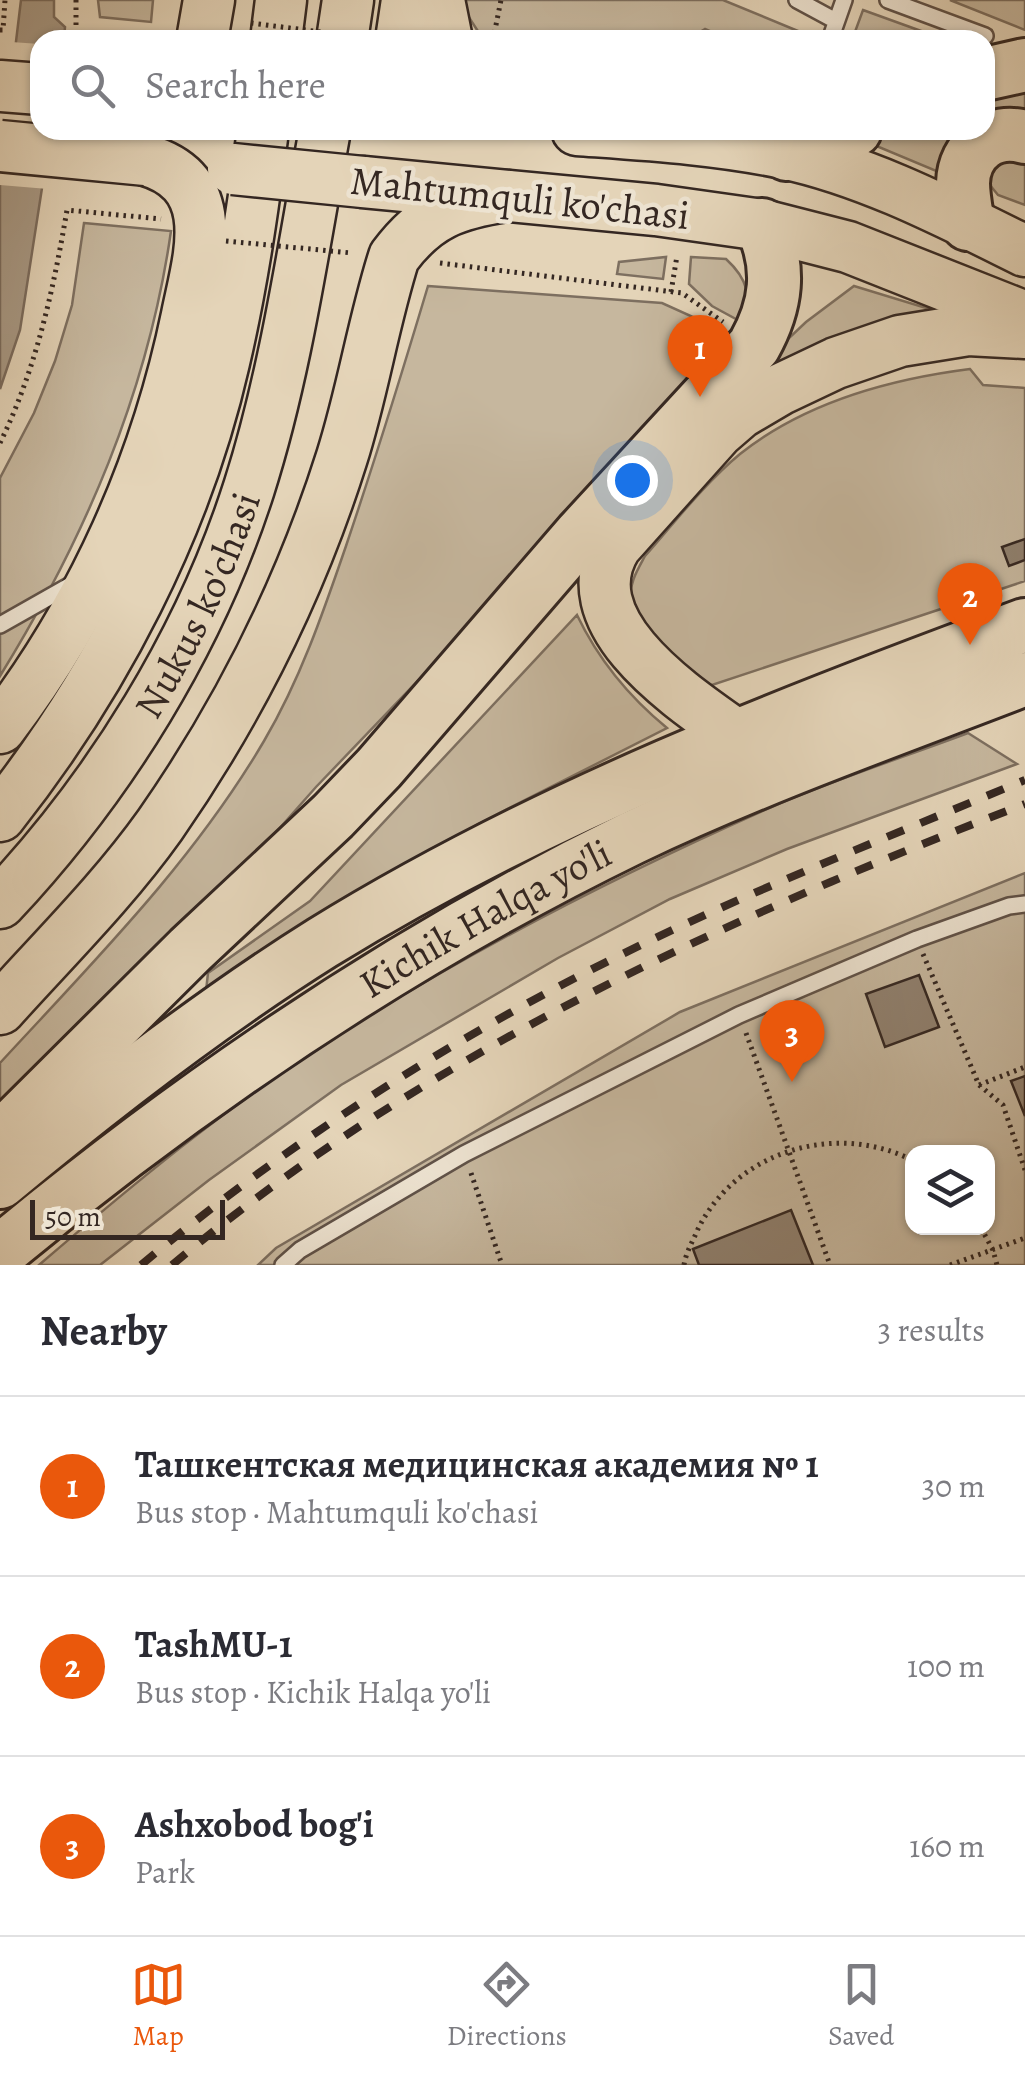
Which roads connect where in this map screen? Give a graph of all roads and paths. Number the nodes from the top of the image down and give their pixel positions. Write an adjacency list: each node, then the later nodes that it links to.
1 (5, 0): 13 (path)
2 (76, 0): 14 (path)
3 (329, 0): 16 (main road)
4 (348, 0): 18 (main road)
5 (407, 0): 19 (main road)
6 (439, 0): 20 (main road)
7 (501, 0): 21 (path)
8 (797, 0): 12 (lane)
9 (844, 0): 12 (lane)
10 (888, 0): 23 (lane)
11 (254, 16): 15 (main road); 17 (path, bridge)
12 (836, 21): 22 (lane)
13 (0, 30)
14 (76, 30)
15 (224, 30)
16 (326, 30)
17 (328, 30)
18 (344, 30)
19 (403, 30)
20 (445, 30)
21 (495, 30)
22 (833, 30)
23 (944, 30)
24 (0, 86): 25 (main road)
25 (30, 88)
26 (995, 136): 27 (highway)
27 (1025, 137)
28 (262, 140): 40 (main road, Nukus ko'chasi)
29 (314, 140): 44 (main road)
30 (323, 140): 44 (main road)
31 (725, 140): 33 (main road, Mahtumquli ko'chasi)
32 (989, 140): 39 (highway)
33 (792, 142): 39 (main road, Mahtumquli ko'chasi)
34 (0, 146): 35 (main road, Mahtumquli ko'chasi, bridge)
35 (146, 160): 36 (main road, Mahtumquli ko'chasi, bridge); 49 (main road)
36 (507, 196): 38 (main road, Mahtumquli ko'chasi); 60 (main road)
37 (178, 220): 48 (path)
38 (762, 224): 46 (main road, Mahtumquli ko'chasi); 64 (highway)
39 (968, 224): 41 (main road, Mahtumquli ko'chasi)
40 (236, 248): 42 (path, bridge); 56 (main road, Nukus ko'chasi)
41 (1025, 251)
42 (352, 253)
43 (677, 256): 45 (path)
44 (300, 261): 57 (main road, Nukus ko'chasi)
45 (434, 262)
46 (1025, 317)
47 (1025, 333): 54 (main road)
48 (0, 443)
49 (98, 572): 51 (lane); 53 (main road)
50 (1025, 625): 54 (highway, Kichik Halqa yo'li)
51 (0, 626)
52 (1025, 679): 55 (highway, Kichik Halqa yo'li)
53 (0, 728)
54 (736, 735): 55 (highway); 69 (highway, Kichik Halqa yo'li)
55 (756, 782): 73 (highway, Kichik Halqa yo'li)
56 (0, 816)
57 (0, 903)
58 (1025, 904): 59 (lane)
59 (917, 939): 61 (lane); 63 (path)
60 (0, 1009)
61 (739, 1016): 65 (path); 66 (lane)
62 (1025, 1067): 63 (path)
63 (978, 1086): 68 (path)
64 (0, 1139)
65 (789, 1150): 67 (path); 76 (path); 77 (path)
66 (464, 1154): 74 (lane); 75 (path)
67 (905, 1156)
68 (1025, 1170)
69 (0, 1182)
70 (986, 1235): 72 (path)
71 (1025, 1238): 72 (path)
72 (994, 1250): 78 (path); 79 (path)
73 (0, 1252)
74 (283, 1265)
75 (502, 1265)
76 (684, 1265)
77 (830, 1265)
78 (950, 1265)
79 (996, 1265)

